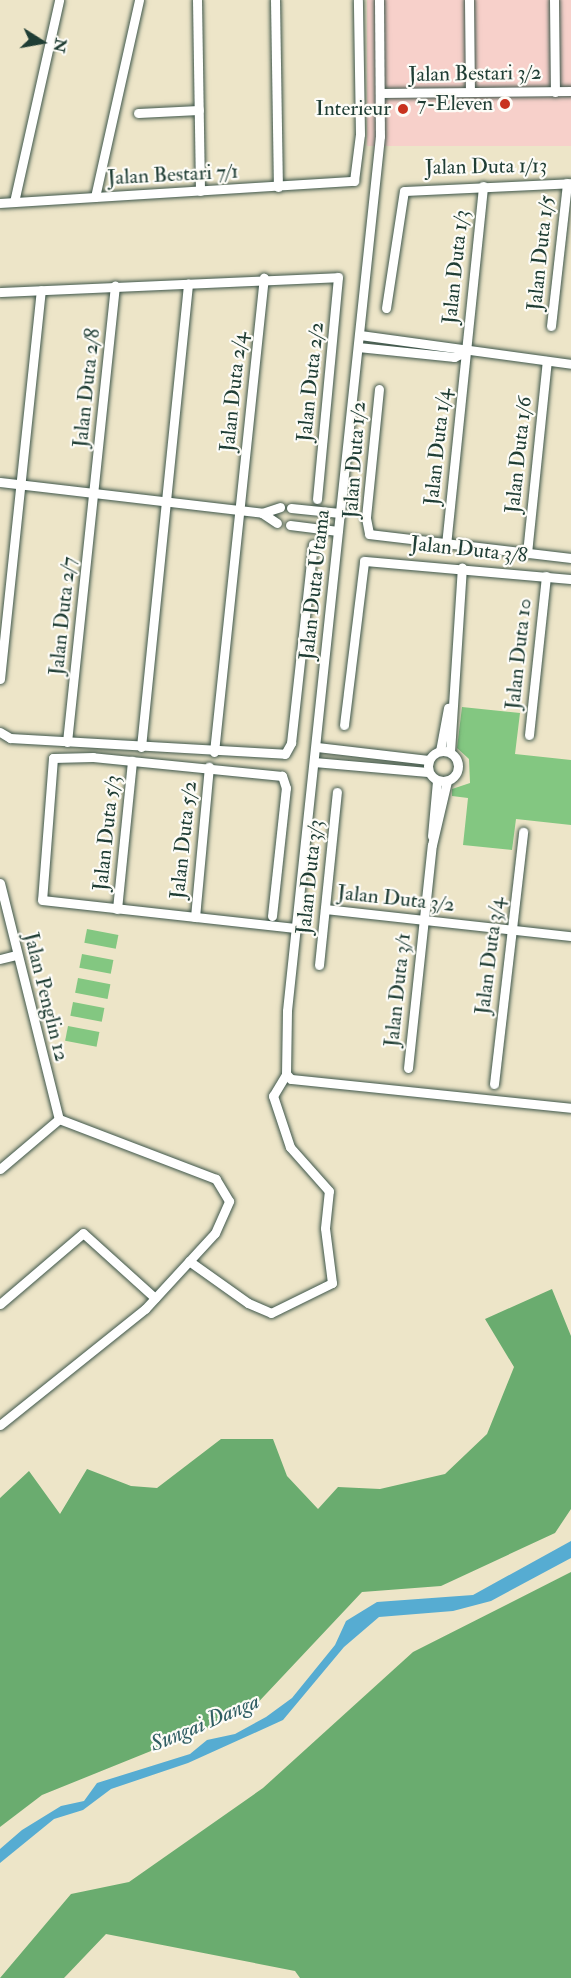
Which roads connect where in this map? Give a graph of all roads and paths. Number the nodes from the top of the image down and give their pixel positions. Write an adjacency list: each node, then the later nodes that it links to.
1 (59, 0): 21 (street)
2 (139, 0): 19 (street)
3 (197, 0): 13 (street)
4 (275, 0): 17 (street)
5 (358, 0): 17 (street, Jalan Bestari 7/1)
6 (379, 0): 12 (street, Jalan Duta Utama)
7 (468, 0): 10 (street)
8 (554, 0): 11 (street)
9 (571, 91): 11 (street, Jalan Bestari 3/2)
10 (470, 92): 11 (street, Jalan Bestari 3/2); 12 (street, Jalan Bestari 3/2)
11 (555, 92)
12 (380, 93): 29 (street, Jalan Duta Utama)
13 (199, 110): 14 (street); 18 (street)
14 (138, 113)
15 (569, 183): 16 (street, Jalan Duta 1/13); 28 (street, Jalan Duta 1/5)
16 (483, 186): 27 (street, Jalan Duta 1/13); 31 (street, Jalan Duta 1/3)
17 (278, 187): 18 (street, Jalan Bestari 7/1)
18 (200, 191): 19 (street, Jalan Bestari 7/1)
19 (95, 197): 21 (street, Jalan Bestari 7/1)
20 (0, 202): 21 (street, Jalan Bestari 7/1)
21 (14, 202)
22 (264, 278): 23 (street); 38 (street, Jalan Duta 2/2); 42 (street, Jalan Duta 2/4)
23 (188, 283): 24 (street); 39 (street)
24 (115, 286): 25 (street); 37 (street, Jalan Duta 2/8)
25 (41, 290): 26 (street); 36 (street)
26 (0, 292)
27 (386, 308)
28 (551, 326)
29 (360, 335): 30 (street, Jalan Duta Utama); 31 (street)
30 (358, 347): 31 (street); 44 (street, Jalan Duta Utama)
31 (465, 352): 32 (street); 49 (street, Jalan Duta 1/4)
32 (547, 362): 33 (street); 50 (street, Jalan Duta 1/6)
33 (571, 364)
34 (378, 389): 49 (street, Jalan Duta 1/2)
35 (0, 482): 36 (street)
36 (20, 485): 37 (street); 55 (street)
37 (94, 493): 39 (street); 59 (street, Jalan Duta 2/7)
38 (317, 499)
39 (166, 502): 42 (street); 60 (street)
40 (280, 507): 43 (street)
41 (291, 508): 44 (street)
42 (240, 510): 43 (street); 63 (street, Jalan Duta 2/4)
43 (262, 513): 45 (street)
44 (340, 513): 47 (street, Jalan Duta Utama)
45 (277, 523)
46 (290, 525): 47 (street)
47 (338, 531): 61 (street, Jalan Duta Utama)
48 (313, 544): 63 (street)
49 (446, 545): 50 (street)
50 (528, 553): 51 (street)
51 (571, 558)
52 (462, 567): 53 (street, Jalan Duta 3/8); 56 (street, Jalan Duta 3/8); 62 (street)
53 (546, 576): 54 (street, Jalan Duta 3/8); 58 (street, Jalan Duta 10)
54 (571, 579)
55 (0, 679)
56 (344, 725)
57 (0, 732): 59 (street)
58 (529, 735)
59 (67, 742): 60 (street)
60 (141, 747): 63 (street)
61 (316, 747): 64 (street); 66 (street, Jalan Duta Utama)
62 (445, 751): 64 (street); 69 (street, Jalan Duta 3/1)
63 (214, 752)
64 (428, 760): 68 (street)
65 (132, 761): 67 (street); 73 (street, Jalan Duta 5/3); 73 (street)
66 (314, 762): 68 (street); 78 (street, Jalan Duta Utama)
67 (209, 767): 75 (street); 76 (street, Jalan Duta 5/2)
68 (428, 772): 69 (street)
69 (442, 781): 77 (street, Jalan Duta 3/1)
70 (337, 792): 74 (street, Jalan Duta 3/3)
71 (523, 832): 79 (street, Jalan Duta 3/4)
72 (0, 883): 81 (street, Jalan Penglin 12)
73 (117, 909): 76 (street)
74 (325, 909): 77 (street, Jalan Duta 3/2); 83 (street, Jalan Duta 3/3)
75 (272, 916)
76 (195, 917): 78 (street)
77 (424, 920): 79 (street, Jalan Duta 3/2); 84 (street, Jalan Duta 3/1)
78 (297, 928): 85 (street, Jalan Duta Utama)
79 (512, 929): 80 (street, Jalan Duta 3/2); 86 (street, Jalan Duta 3/4)
80 (571, 936)
81 (16, 955): 82 (street); 88 (street, Jalan Penglin 12)
82 (0, 959)
83 (319, 965)
84 (408, 1068)
85 (288, 1076): 87 (street); 90 (street, Jalan Duta Utama)
86 (494, 1084)
87 (571, 1108)
88 (59, 1119): 89 (street); 90 (street)
89 (0, 1169)
90 (189, 1261): 91 (street)
91 (155, 1298): 92 (street); 93 (street)
92 (0, 1304)
93 (0, 1425)

